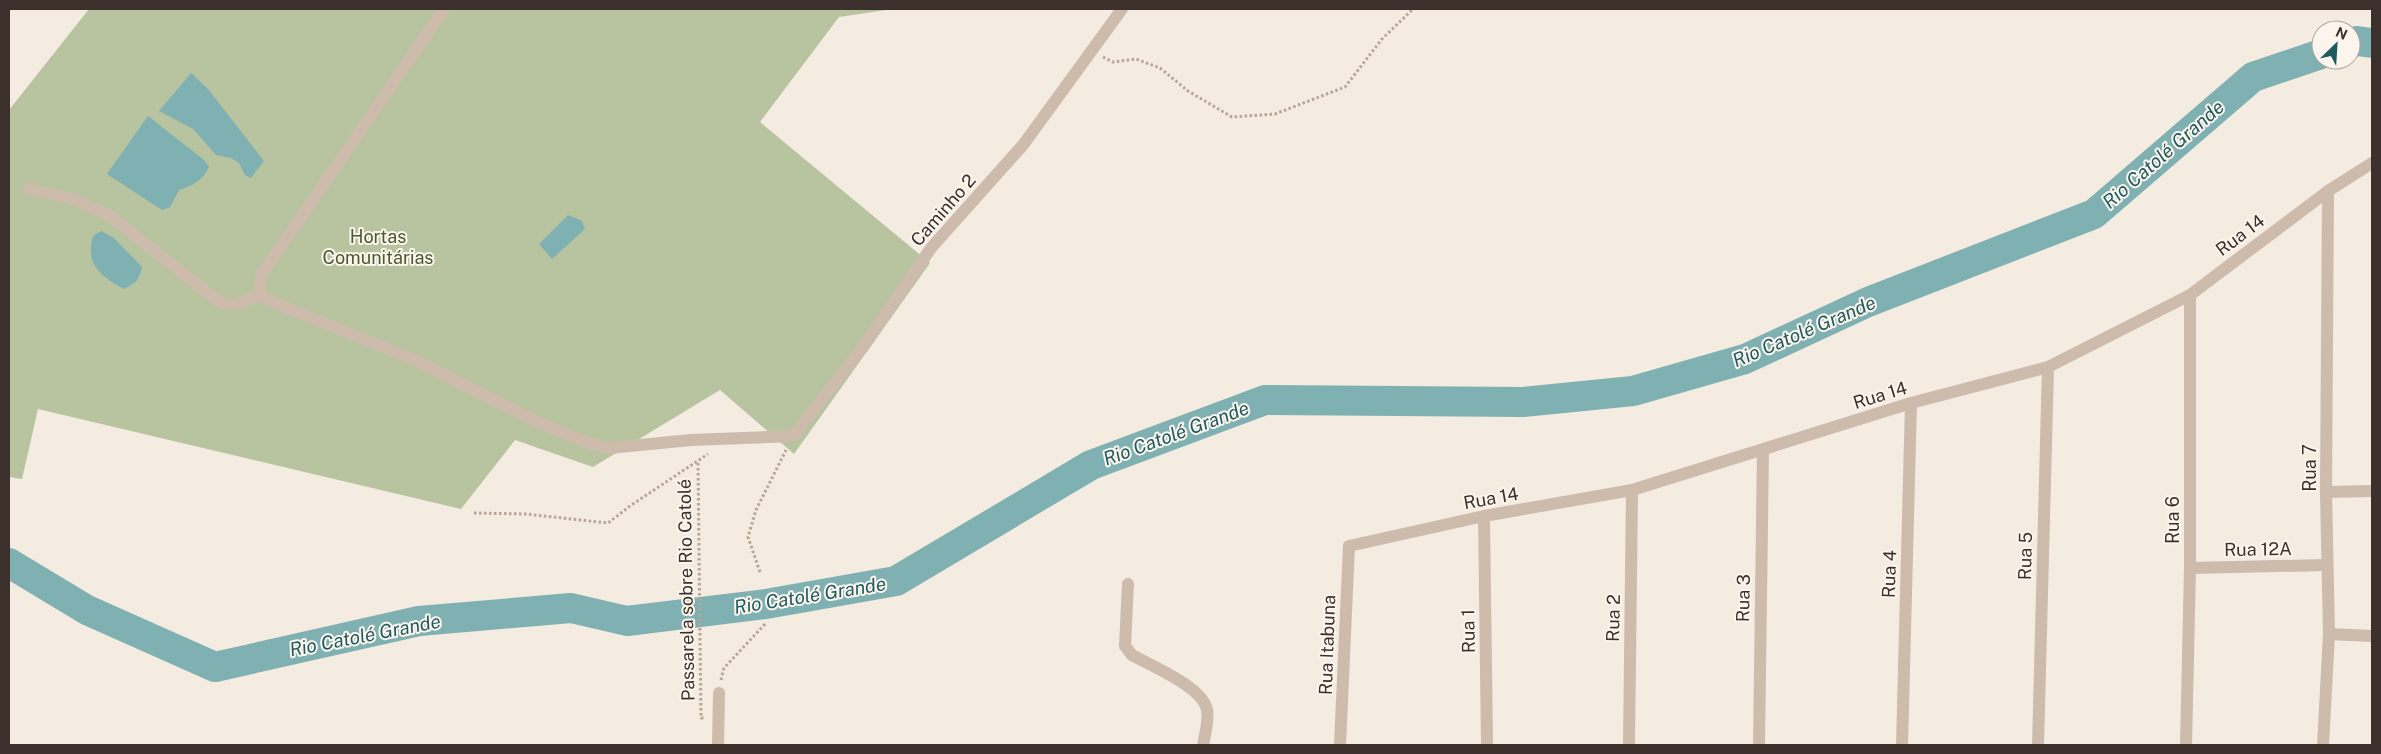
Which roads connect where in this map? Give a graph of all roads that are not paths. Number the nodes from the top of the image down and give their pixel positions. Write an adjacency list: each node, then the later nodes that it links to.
1 (444, 9): 6 (street)
2 (1122, 9): 6 (street, Caminho 2)
3 (2372, 163): 5 (street, Rua 14)
4 (29, 189): 6 (street)
5 (2328, 191): 7 (street, Rua 14); 13 (street, Rua 7)
6 (261, 295)
7 (2190, 295): 8 (street, Rua 14); 17 (street, Rua 6)
8 (2048, 367): 9 (street, Rua 14); 29 (street, Rua 5)
9 (1911, 403): 10 (street, Rua 14); 28 (street, Rua 4)
10 (1763, 450): 11 (street, Rua 14); 27 (street, Rua 3)
11 (1632, 490): 14 (street, Rua 14); 26 (street, Rua 2)
12 (2372, 491): 13 (street)
13 (2326, 492): 16 (street, Rua 7)
14 (1484, 516): 15 (street, Rua 14); 25 (street, Rua 1)
15 (1349, 546): 24 (street, Rua Itabuna)
16 (2327, 565): 17 (street, Rua 12A); 19 (street, Rua 7)
17 (2190, 568): 30 (street, Rua 6)
18 (1128, 584): 23 (street)
19 (2329, 634): 20 (street); 31 (street, Rua 7)
20 (2372, 636)
21 (719, 693): 22 (street)
22 (718, 745)
23 (1203, 745)
24 (1340, 745)
25 (1487, 745)
26 (1629, 745)
27 (1759, 745)
28 (1902, 745)
29 (2038, 745)
30 (2186, 745)
31 (2323, 745)

